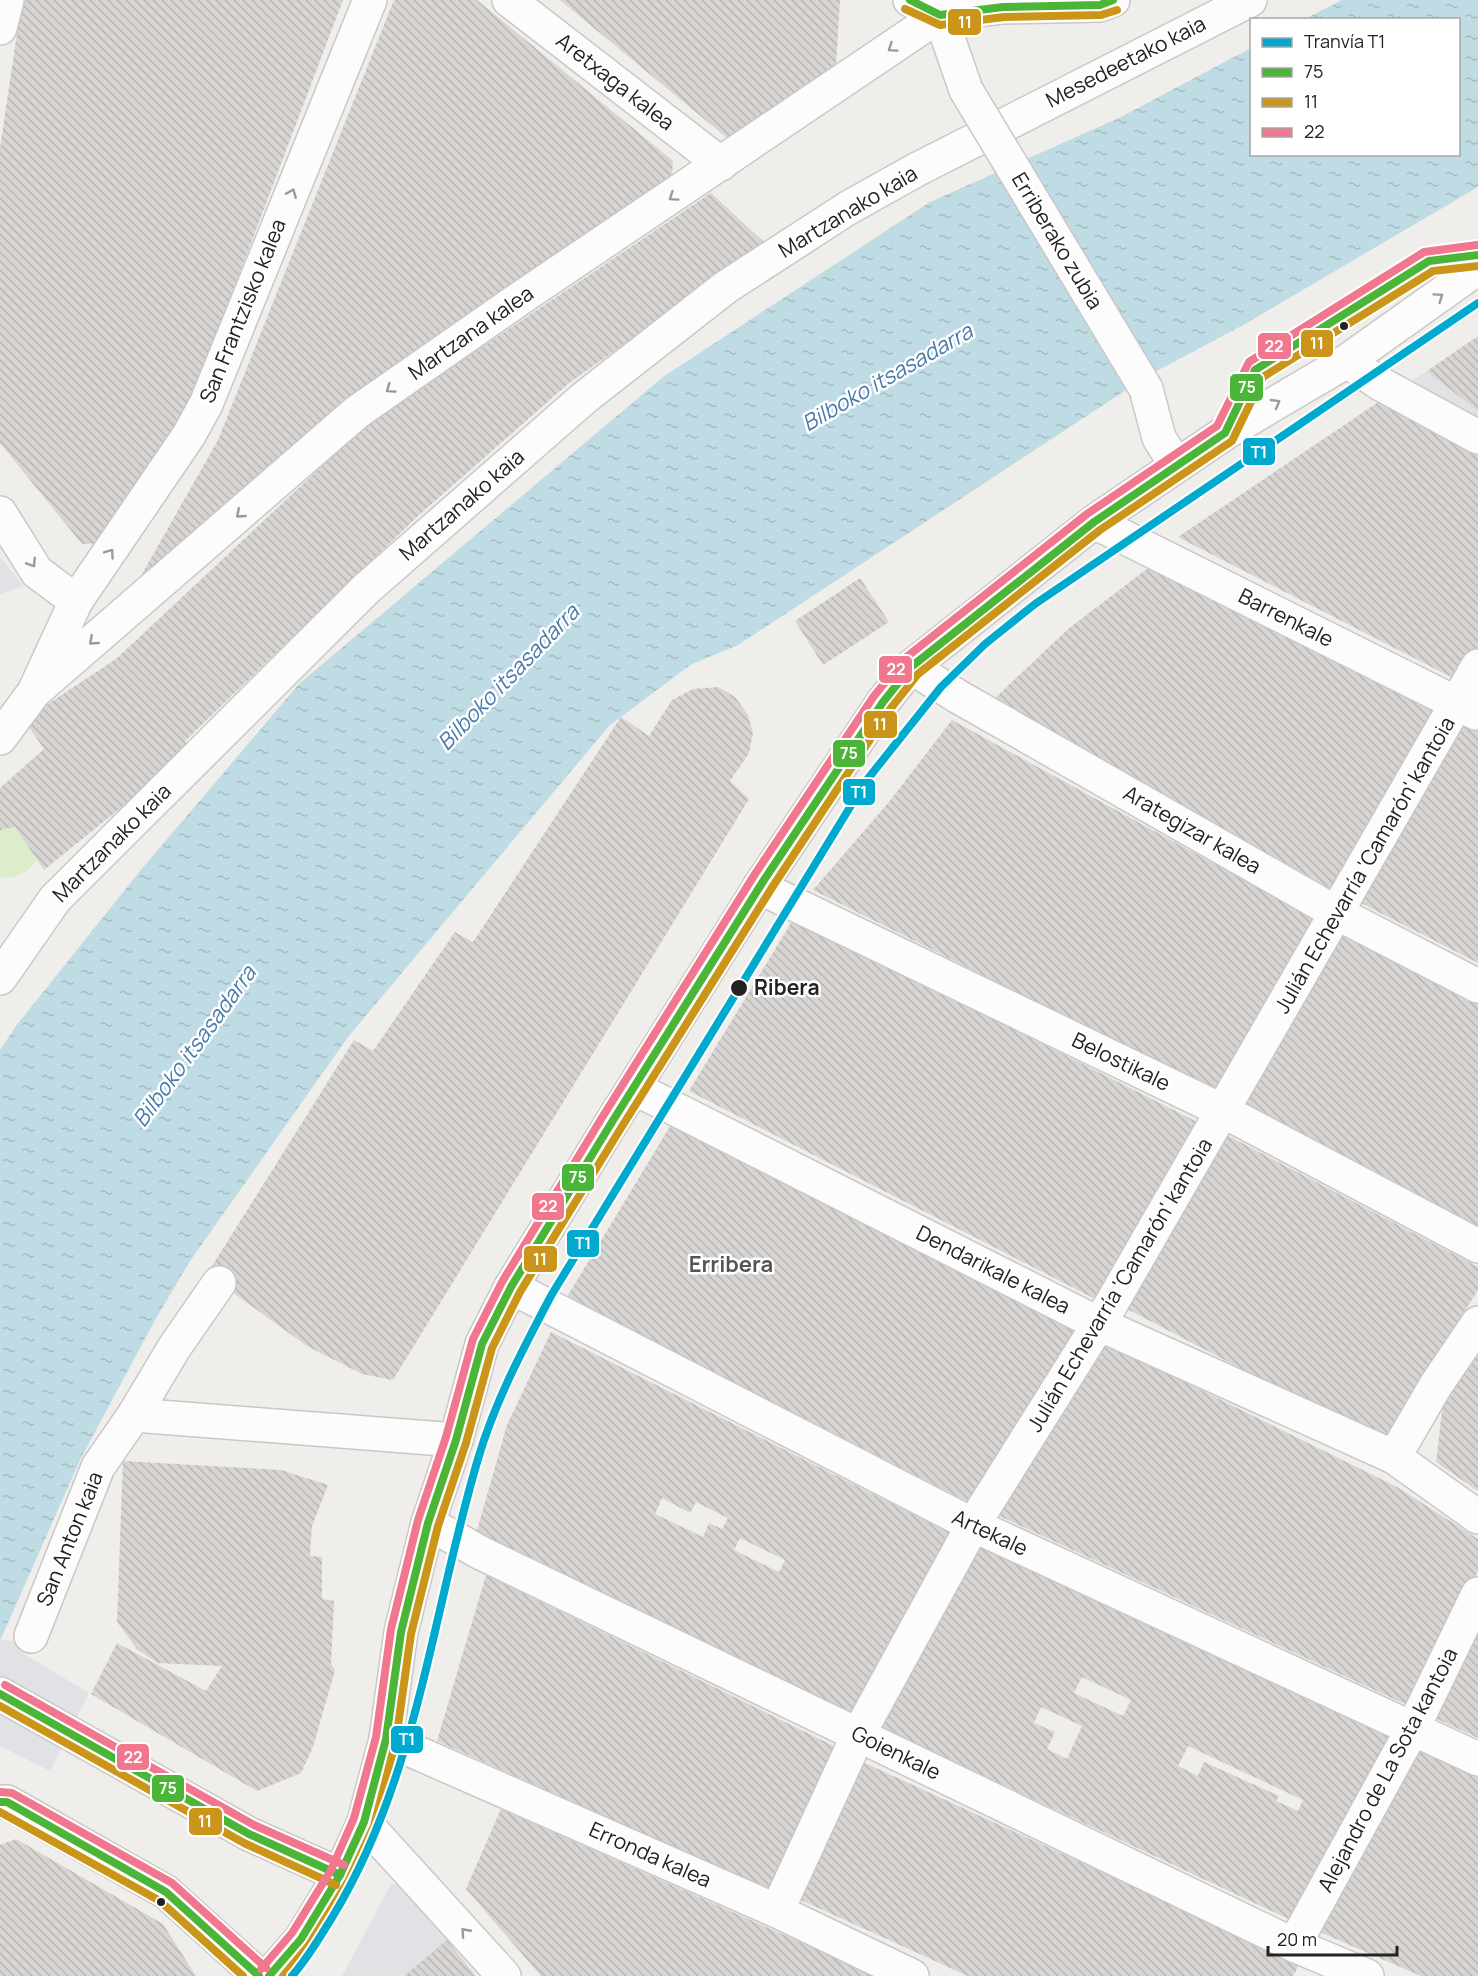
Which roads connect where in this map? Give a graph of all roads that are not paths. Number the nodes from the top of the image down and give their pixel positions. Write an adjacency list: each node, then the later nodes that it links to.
1 (7, 0): 8 (street)
2 (370, 0): 19 (street, San Frantzisko kalea, one-way to 2)
3 (509, 0): 10 (street, Aretxaga kalea)
4 (910, 0): 7 (street)
5 (1113, 0): 7 (street)
6 (1250, 0): 9 (street, Mesedeetako kaia)
7 (940, 15): 10 (street, Martzana kalea, one-way to 10); 16 (street, Erriberako zubia, bridge)
8 (0, 28)
9 (1002, 125): 27 (street, Martzanako kaia)
10 (721, 164): 22 (street, Martzana kalea, one-way to 22)
11 (1478, 255): 14 (lane)
12 (1478, 268): 13 (street, one-way to 12)
13 (1347, 362): 14 (street, one-way to 13); 15 (street)
14 (1225, 433): 16 (street)
15 (1478, 437)
16 (1176, 465): 17 (street)
17 (1094, 522): 21 (street); 23 (street, Barrenkale)
18 (4, 529): 19 (street, one-way to 19)
19 (76, 601): 22 (street, San Frantzisko kalea)
20 (1478, 666): 23 (street, Julián Echevarría 'Camarón' kantoia)
21 (911, 667): 25 (street); 26 (street, Arategizar kalea)
22 (34, 692): 24 (street)
23 (1468, 709): 26 (street, Julián Echevarría 'Camarón' kantoia)
24 (0, 738)
25 (759, 887): 29 (street); 30 (street, Belostikale)
26 (1335, 912): 28 (street, Arategizar kalea); 30 (street, Julián Echevarría 'Camarón' kantoia)
27 (0, 978)
28 (1478, 986)
29 (634, 1088): 33 (street); 35 (street, Dendarikale kalea)
30 (1223, 1111): 31 (street, Belostikale); 35 (street, Julián Echevarría 'Camarón' kantoia)
31 (1478, 1246)
32 (219, 1282): 36 (street, San Anton kaia)
33 (511, 1287): 37 (street); 41 (street, Artekale)
34 (1478, 1323): 38 (street)
35 (1099, 1324): 38 (street, Dendarikale kalea); 41 (street, Julián Echevarría 'Camarón' kantoia)
36 (134, 1415): 37 (street); 43 (street, San Anton kaia)
37 (456, 1440): 40 (street)
38 (1394, 1457): 39 (street, Dendarikale kalea)
39 (1478, 1517)
40 (428, 1523): 46 (street, Goienkale); 47 (street)
41 (973, 1525): 45 (street, Artekale); 46 (street, Julián Echevarría 'Camarón' kantoia)
42 (1478, 1594): 45 (street, Alejandro de La Sota kantoia)
43 (31, 1636)
44 (0, 1694): 51 (street)
45 (1413, 1728): 48 (street, Artekale); 53 (street, Alejandro de La Sota kantoia)
46 (858, 1735): 52 (street, Julián Echevarría 'Camarón' kantoia); 53 (street, Goienkale)
47 (386, 1739): 50 (street); 52 (street, Erronda kalea)
48 (1478, 1759)
49 (4, 1802): 54 (street)
50 (364, 1822): 51 (street); 56 (street, one-way to 50)
51 (339, 1875): 55 (street)
52 (777, 1911): 57 (street, Erronda kalea)
53 (1303, 1958): 58 (street, Goienkale)
54 (259, 1976)
55 (268, 1976)
56 (504, 1976)
57 (912, 1976)
58 (1367, 1976)

